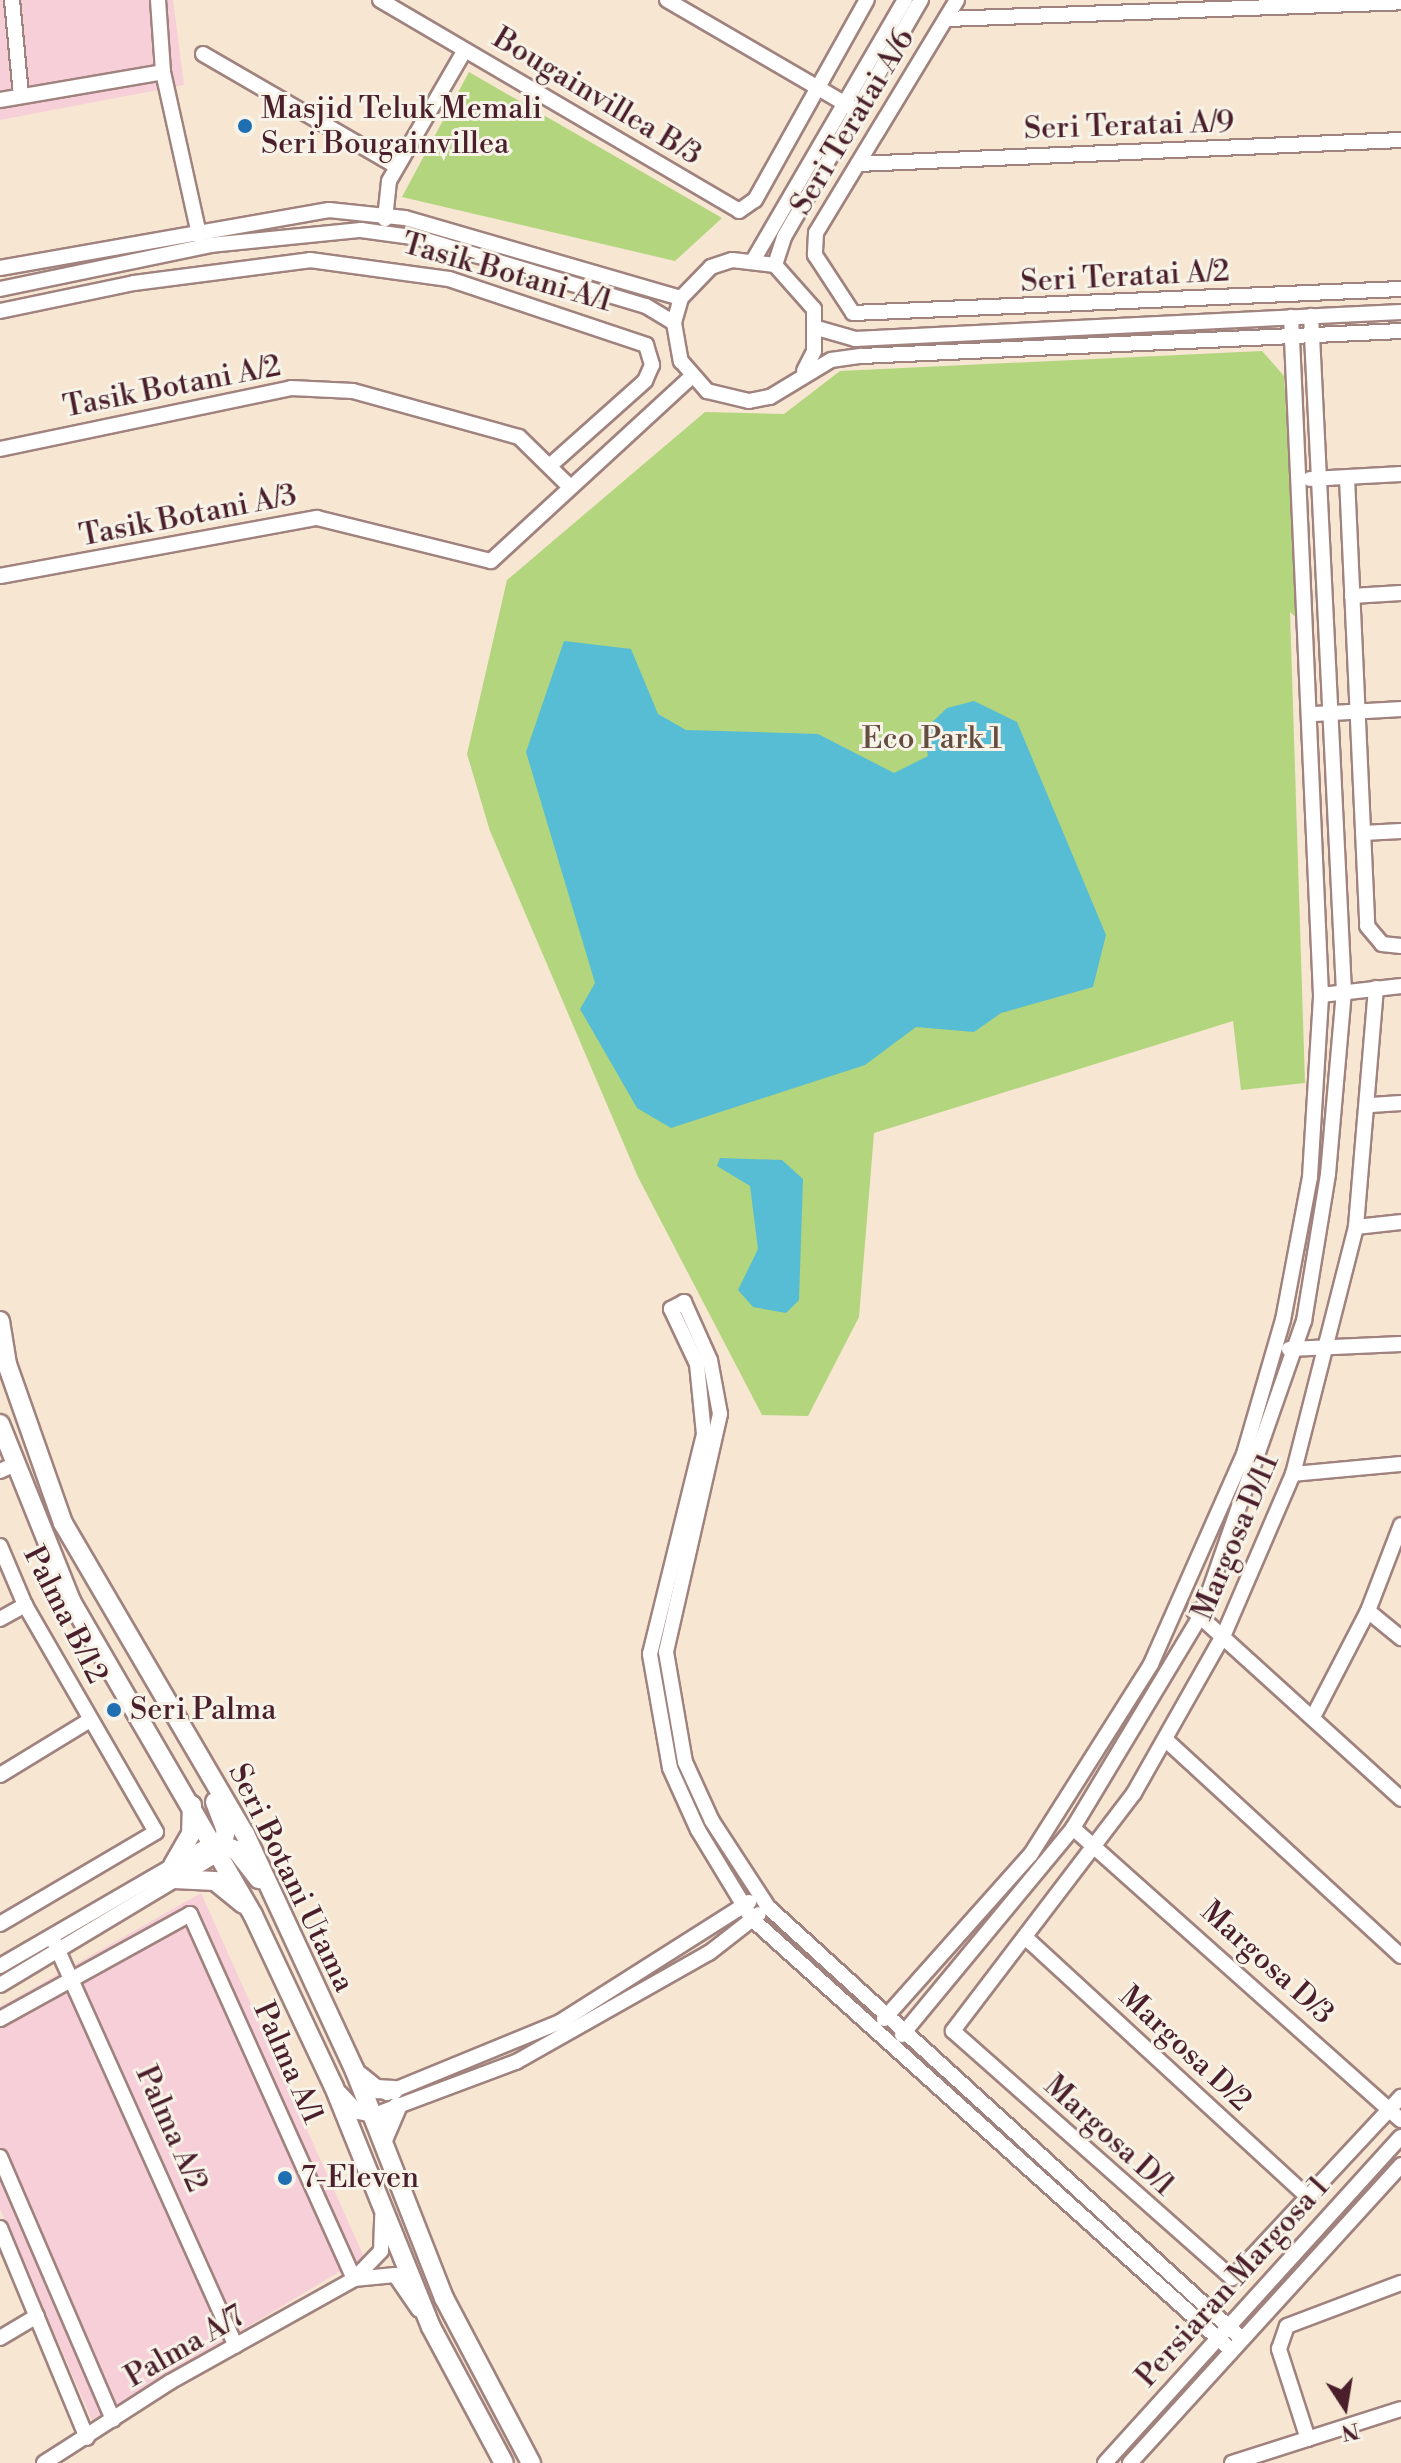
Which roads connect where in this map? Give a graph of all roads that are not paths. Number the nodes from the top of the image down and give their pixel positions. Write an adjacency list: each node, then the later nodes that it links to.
1 (12, 0): 15 (street)
2 (158, 0): 13 (street)
3 (380, 0): 11 (street, Bougainvillea B/3)
4 (667, 0): 14 (street)
5 (867, 0): 14 (street)
6 (905, 0): 17 (street)
7 (921, 0): 17 (street)
8 (957, 0): 10 (street, Seri Teratai A/6)
9 (1401, 2): 10 (street)
10 (946, 19): 19 (street, Seri Teratai A/6)
11 (465, 50): 14 (street, Bougainvillea B/3); 20 (street)
12 (203, 54): 20 (street)
13 (163, 72): 15 (street); 22 (street)
14 (817, 90): 17 (street)
15 (21, 96): 16 (street)
16 (0, 100)
17 (850, 107): 27 (street); 28 (street)
18 (1401, 140): 19 (street, Seri Teratai A/9)
19 (858, 164): 35 (street, Seri Teratai A/6)
20 (396, 166): 21 (street)
21 (382, 213): 22 (street); 23 (street); 24 (street); 32 (street)
22 (194, 228): 25 (street); 26 (street); 29 (street)
23 (361, 230): 24 (street); 25 (street)
24 (393, 233): 38 (street)
25 (210, 245): 26 (street)
26 (184, 250): 30 (street)
27 (754, 259): 28 (street); 32 (street)
28 (775, 265): 39 (street)
29 (0, 268)
30 (0, 289)
31 (1401, 289): 35 (street, Seri Teratai A/2)
32 (681, 298): 38 (street)
33 (0, 311): 46 (street, Tasik Botani A/1)
34 (1401, 312): 36 (street)
35 (853, 313)
36 (1311, 316): 37 (street); 41 (street)
37 (1291, 317): 39 (street); 42 (street)
38 (674, 323): 44 (street)
39 (817, 328): 43 (street)
40 (1401, 331): 41 (street)
41 (1312, 335): 42 (street); 49 (street)
42 (1293, 337): 43 (street); 50 (street)
43 (804, 371): 44 (street)
44 (691, 377): 51 (street)
45 (0, 449): 46 (street, Tasik Botani A/2)
46 (552, 464): 51 (street, Tasik Botani A/2)
47 (1401, 474): 48 (street)
48 (1347, 478): 49 (street); 54 (street)
49 (1318, 479): 50 (street); 57 (street)
50 (1301, 480): 58 (street)
51 (569, 486): 52 (street, Tasik Botani A/3)
52 (1, 577)
53 (1401, 593): 54 (street)
54 (1352, 596): 56 (street)
55 (1401, 709): 56 (street)
56 (1358, 712): 57 (street); 60 (street)
57 (1335, 713): 58 (street); 64 (street)
58 (1313, 714): 65 (street)
59 (1401, 831): 60 (street)
60 (1363, 833): 61 (street)
61 (1396, 946)
62 (1401, 986): 63 (street)
63 (1376, 988): 64 (street); 67 (street, Margosa D/11)
64 (1344, 992): 65 (street); 74 (street)
65 (1321, 995): 72 (street)
66 (1401, 1103): 67 (street)
67 (1371, 1105): 69 (street, Margosa D/11)
68 (1401, 1222): 69 (street)
69 (1356, 1227): 73 (street, Margosa D/11)
70 (0, 1321): 95 (main road, Seri Botani Utama)
71 (1401, 1344): 73 (street)
72 (1277, 1345): 74 (street); 81 (street)
73 (1330, 1349): 74 (street); 78 (street, Margosa D/11)
74 (1296, 1351): 84 (street)
75 (0, 1424): 77 (main road, Seri Botani Utama)
76 (1401, 1464): 78 (street)
77 (7, 1468): 97 (main road, Seri Botani Utama)
78 (1293, 1474): 86 (street, Margosa D/11)
79 (1401, 1525): 83 (street)
80 (0, 1546): 82 (street, Palma B/12)
81 (1182, 1604): 84 (street); 118 (street)
82 (25, 1605): 85 (street); 92 (street, Palma B/12)
83 (1368, 1611): 87 (street); 91 (street)
84 (1201, 1615): 86 (street); 98 (street)
85 (0, 1619)
86 (1224, 1634): 91 (street); 93 (street, Margosa D/11)
87 (1401, 1638)
88 (666, 1652): 89 (street); 89 (street); 90 (street)
89 (650, 1654): 90 (street)
90 (662, 1685): 103 (street); 104 (street)
91 (1313, 1717): 96 (street)
92 (90, 1720): 94 (street); 108 (street, Palma B/12)
93 (1166, 1740): 99 (street, Margosa D/11); 114 (street)
94 (0, 1775)
95 (217, 1785): 100 (main road); 102 (main road, Seri Botani Utama)
96 (1401, 1799)
97 (192, 1802): 100 (main road, Seri Botani Utama); 101 (main road)
98 (1073, 1828): 99 (street, Margosa D/3); 122 (street)
99 (1098, 1844): 110 (street, Margosa D/11); 131 (street, Margosa D/3)
100 (220, 1845): 101 (street); 102 (main road); 106 (main road, Seri Botani Utama)
101 (174, 1872): 106 (main road); 109 (street); 112 (street)
102 (261, 1881): 126 (main road, Seri Botani Utama)
103 (758, 1894): 104 (street); 105 (street)
104 (742, 1907): 107 (street); 111 (street)
105 (768, 1907): 107 (street); 118 (street)
106 (253, 1915): 127 (main road, Seri Botani Utama)
107 (752, 1919): 113 (street); 121 (street)
108 (0, 1924)
109 (52, 1937): 112 (street, Palma A/2); 115 (street)
110 (1025, 1937): 123 (street, Margosa D/11); 138 (street, Margosa D/2)
111 (700, 1938): 113 (street); 120 (street)
112 (60, 1951): 116 (street, Palma A/2); 117 (street)
113 (709, 1953): 124 (street)
114 (1401, 1956)
115 (0, 1966)
116 (73, 1977): 119 (street); 140 (street, Palma A/1); 149 (street, Palma A/2)
117 (0, 1985)
118 (889, 2015): 121 (street); 122 (street)
119 (0, 2019)
120 (560, 2022): 124 (street); 129 (street)
121 (875, 2028): 125 (street)
122 (906, 2030): 125 (street); 143 (street)
123 (953, 2031): 138 (street, Margosa D/1)
124 (568, 2038): 129 (street)
125 (893, 2044): 144 (street)
126 (355, 2071): 129 (main road); 130 (main road, Seri Botani Utama)
127 (334, 2087): 130 (street); 133 (main road, Seri Botani Utama)
128 (1401, 2097): 131 (street)
129 (395, 2099): 130 (street); 134 (main road)
130 (366, 2109): 133 (street); 134 (main road, Seri Botani Utama)
131 (1396, 2114): 138 (street)
132 (1401, 2137): 143 (street, Persiaran Margosa 1)
133 (354, 2139): 137 (main road, Seri Botani Utama)
134 (383, 2140): 158 (main road, Seri Botani Utama)
135 (0, 2157): 153 (street)
136 (1401, 2165): 148 (street, Persiaran Margosa 1)
137 (378, 2197): 140 (street, Palma A/7); 145 (main road, Seri Botani Utama)
138 (1310, 2199)
139 (0, 2228): 142 (street)
140 (354, 2279): 145 (street, Palma A/7); 149 (street, Palma A/7)
141 (1401, 2283): 155 (street)
142 (37, 2316): 146 (street); 154 (street)
143 (1232, 2320): 147 (street, Persiaran Margosa 1); 148 (street)
144 (1200, 2324): 147 (street); 151 (street)
145 (431, 2327): 157 (main road, Seri Botani Utama)
146 (0, 2338)
147 (1216, 2338): 150 (street); 151 (street, Persiaran Margosa 1)
148 (1242, 2339): 150 (street, Persiaran Margosa 1)
149 (236, 2346): 153 (street, Palma A/7)
150 (1232, 2351): 160 (street, Persiaran Margosa 1)
151 (1201, 2355): 159 (street, Persiaran Margosa 1)
152 (1401, 2409): 155 (street)
153 (113, 2420): 154 (street, Palma A/7)
154 (87, 2438): 156 (street, Palma A/7)
155 (1308, 2439): 161 (street)
156 (44, 2463)
157 (504, 2463)
158 (531, 2463)
159 (1105, 2463)
160 (1130, 2463)
161 (1232, 2463)

